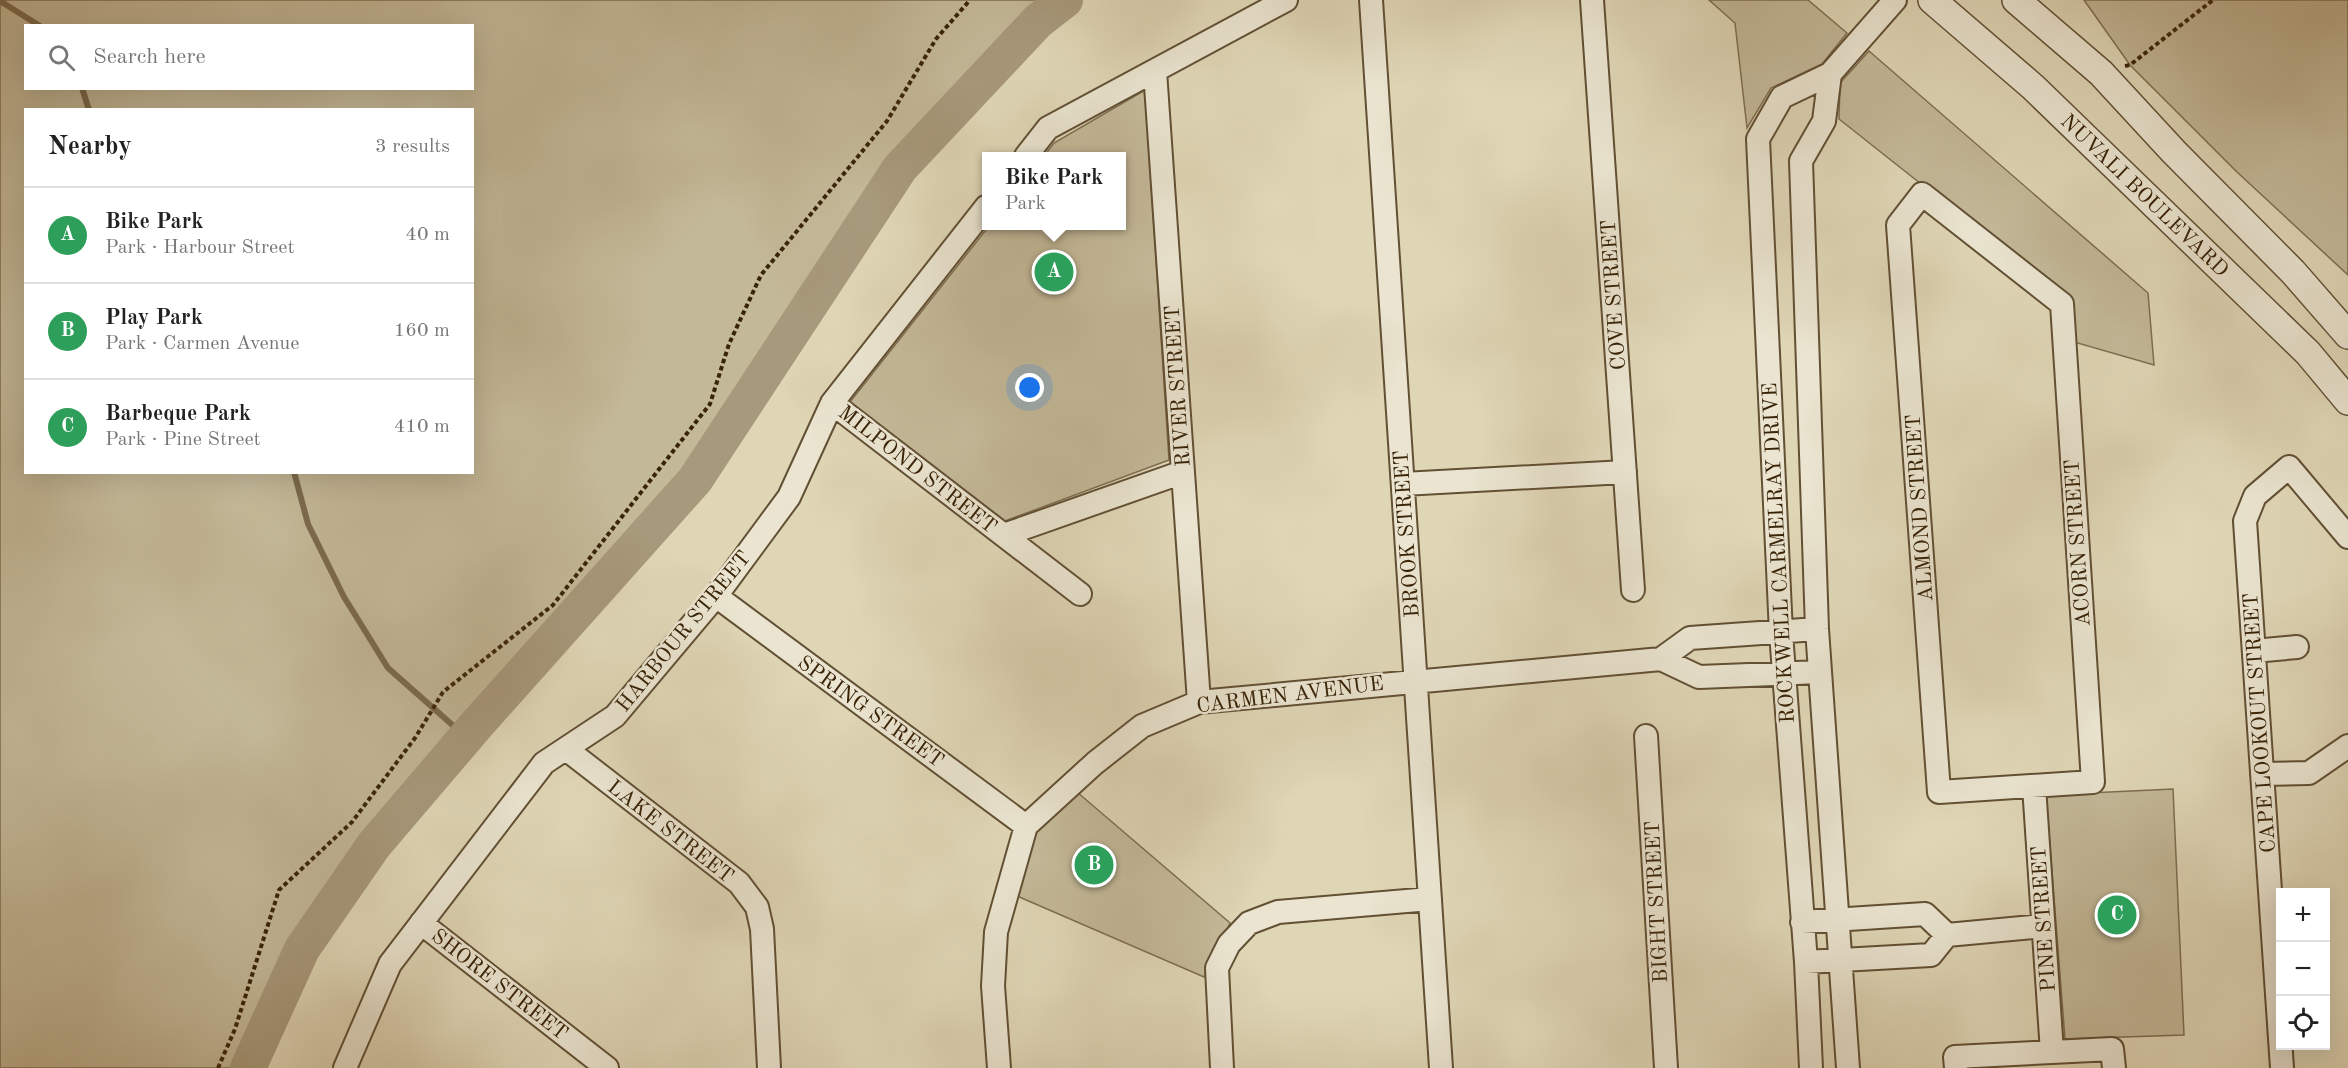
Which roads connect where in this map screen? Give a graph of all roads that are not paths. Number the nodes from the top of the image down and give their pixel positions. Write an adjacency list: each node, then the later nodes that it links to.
1 (1286, 0): 7 (street)
2 (1371, 0): 17 (street, BROOK STREET)
3 (1592, 0): 16 (street, COVE STREET)
4 (1895, 0): 8 (street, ROCKWELL CARMELRAY DRIVE)
5 (1932, 0): 13 (street, NUVALI BOULEVARD)
6 (2016, 0): 12 (street)
7 (1155, 70): 9 (street); 15 (street, RIVER STREET)
8 (1830, 74): 23 (street, ROCKWELL CARMELRAY DRIVE); 24 (street, ROCKWELL CARMELRAY DRIVE)
9 (1029, 152)
10 (982, 213): 14 (street, HARBOUR STREET)
11 (2062, 304): 36 (street, ACORN STREET); 36 (street, ALMOND STREET)
12 (2348, 335)
13 (2348, 400)
14 (832, 403): 18 (street, MILPOND STREET); 22 (street, HARBOUR STREET)
15 (1183, 472): 18 (street, MILPOND STREET); 31 (street, RIVER STREET)
16 (1625, 472): 17 (street); 20 (street, COVE STREET)
17 (1402, 484): 30 (street, BROOK STREET)
18 (1004, 535): 21 (street, MILPOND STREET)
19 (2348, 537): 26 (street, CAPE LOOKOUT STREET)
20 (1633, 590)
21 (1080, 594)
22 (716, 596): 34 (street, HARBOUR STREET); 37 (street, SPRING STREET)
23 (1817, 629): 24 (street, CARMEN AVENUE); 28 (street, ROCKWELL CARMELRAY DRIVE)
24 (1781, 633): 27 (street, CARMEN AVENUE); 29 (street, ROCKWELL CARMELRAY DRIVE)
25 (2297, 647): 26 (street)
26 (2254, 651): 35 (street, CAPE LOOKOUT STREET)
27 (1661, 658): 29 (street); 30 (street, CARMEN AVENUE)
28 (1820, 672): 29 (street); 39 (street, ROCKWELL CARMELRAY DRIVE)
29 (1784, 673): 41 (street, ROCKWELL CARMELRAY DRIVE)
30 (1415, 680): 31 (street, CARMEN AVENUE); 38 (street, BROOK STREET)
31 (1199, 702): 37 (street, CARMEN AVENUE)
32 (1646, 736): 55 (street, BIGHT STREET)
33 (2348, 746): 35 (street)
34 (566, 749): 40 (street, HARBOUR STREET); 51 (street, LAKE STREET)
35 (2262, 774): 58 (street, CAPE LOOKOUT STREET)
36 (2034, 786): 42 (street, PINE STREET)
37 (1026, 826): 52 (street)
38 (1430, 899): 53 (street); 54 (street, BROOK STREET)
39 (1839, 920): 41 (street); 43 (street); 44 (street, ROCKWELL CARMELRAY DRIVE)
40 (421, 922): 49 (street, HARBOUR STREET); 50 (street, SHORE STREET)
41 (1802, 922): 45 (street, ROCKWELL CARMELRAY DRIVE)
42 (2043, 926): 43 (street); 46 (street, PINE STREET)
43 (1947, 934): 44 (street)
44 (1842, 960): 45 (street); 57 (street, ROCKWELL CARMELRAY DRIVE)
45 (1806, 962): 56 (street, ROCKWELL CARMELRAY DRIVE)
46 (2052, 1052): 47 (street); 48 (street)
47 (2113, 1059)
48 (1956, 1063)
49 (345, 1068)
50 (607, 1068)
51 (769, 1068)
52 (999, 1068)
53 (1222, 1068)
54 (1441, 1068)
55 (1666, 1068)
56 (1811, 1068)
57 (1848, 1068)
58 (2282, 1068)

